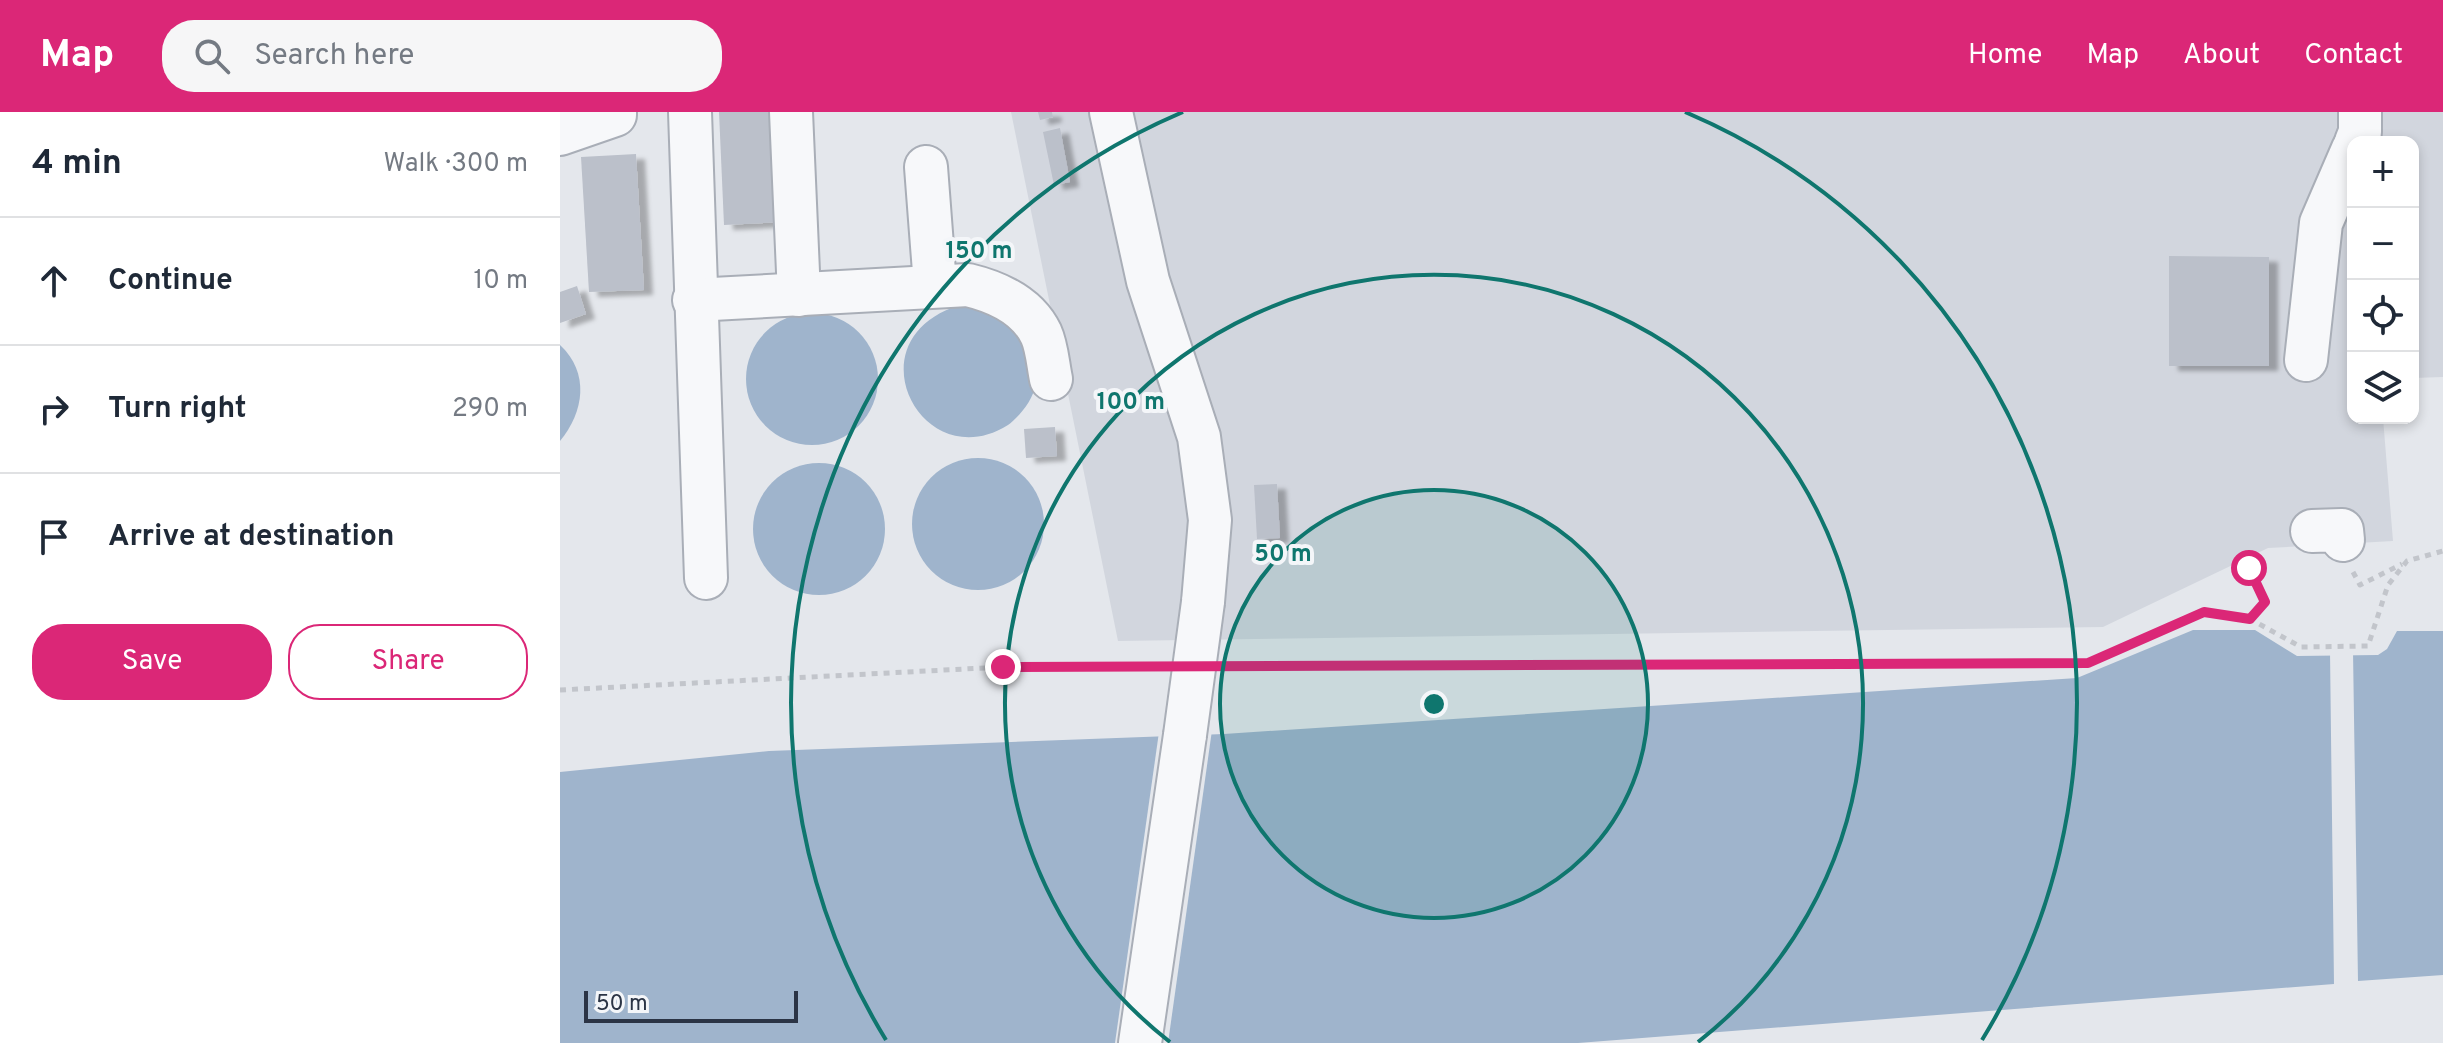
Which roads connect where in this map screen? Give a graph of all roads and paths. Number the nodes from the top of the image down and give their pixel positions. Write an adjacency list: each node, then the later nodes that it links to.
1 (615, 112): 6 (lane)
2 (690, 112): 12 (lane)
3 (791, 112): 11 (lane)
4 (1111, 112): 24 (lane, bridge)
5 (2360, 112): 7 (lane)
6 (560, 134)
7 (2358, 136)
8 (2347, 163): 13 (lane)
9 (926, 167): 10 (lane)
10 (935, 285): 11 (lane); 14 (lane)
11 (799, 295): 12 (lane)
12 (694, 300): 18 (lane)
13 (2306, 360)
14 (1051, 379)
15 (2443, 551): 16 (path)
16 (2407, 561): 19 (path); 20 (path)
17 (2249, 568): 20 (path)
18 (706, 578)
19 (2360, 585)
20 (2250, 619): 22 (path)
21 (1177, 666): 23 (path)
22 (1225, 666)
23 (560, 690)
24 (1140, 1043)

